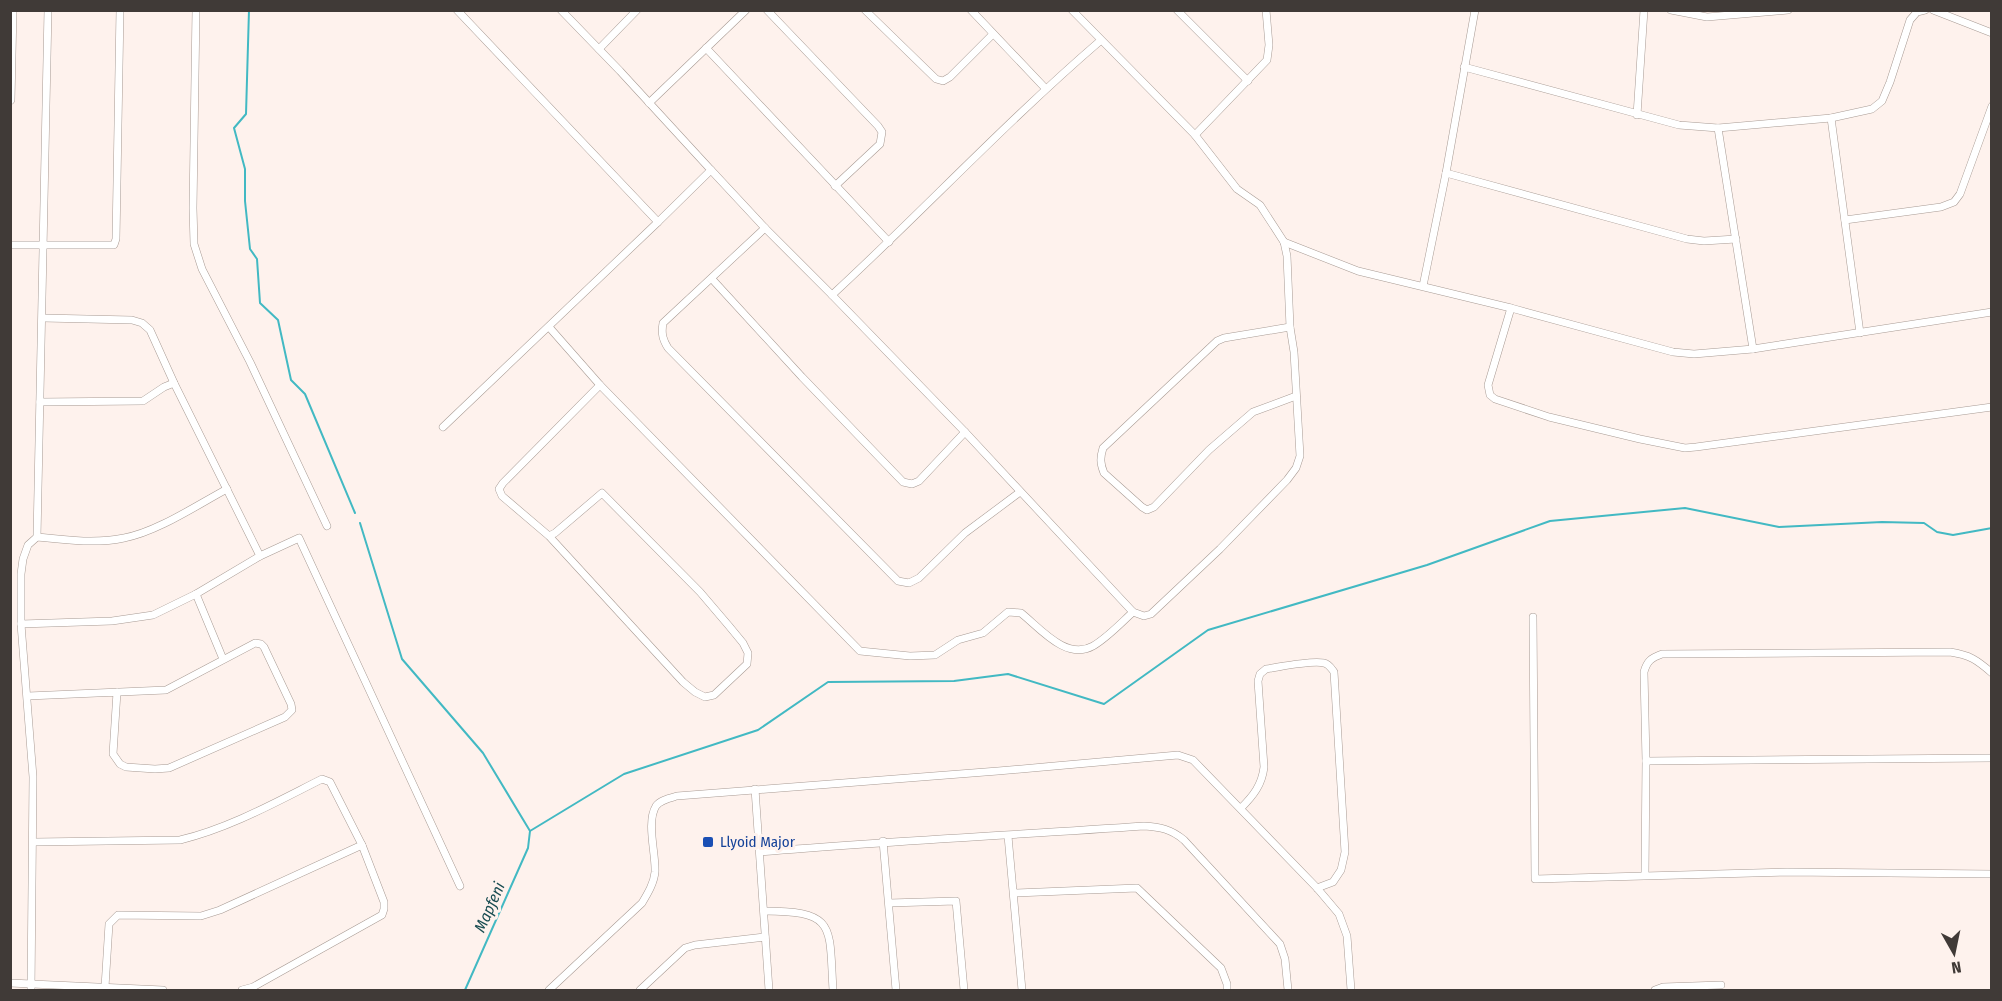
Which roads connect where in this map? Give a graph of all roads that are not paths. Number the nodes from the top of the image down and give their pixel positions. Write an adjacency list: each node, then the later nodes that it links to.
1 (12, 10): 29 (street)
2 (48, 10): 46 (street)
3 (120, 10): 46 (street)
4 (196, 10): 66 (street)
5 (457, 10): 40 (street)
6 (561, 10): 25 (street)
7 (637, 10): 25 (street)
8 (746, 10): 24 (street)
9 (767, 10): 38 (street)
10 (865, 10): 22 (street)
11 (971, 10): 22 (street)
12 (1071, 10): 23 (street)
13 (1177, 10): 27 (street)
14 (1266, 10): 27 (street)
15 (1475, 10): 26 (street)
16 (1644, 10): 32 (street)
17 (1671, 10): 18 (street)
18 (1788, 10)
19 (1925, 10): 33 (street)
20 (1933, 10): 21 (street)
21 (1992, 33)
22 (993, 34): 28 (street)
23 (1100, 41): 28 (street); 35 (street)
24 (706, 48): 30 (street); 38 (street)
25 (599, 49): 30 (street)
26 (1464, 67): 32 (street); 37 (street)
27 (1248, 81): 35 (street)
28 (1045, 88): 43 (street)
29 (10, 100)
30 (648, 103): 36 (street)
31 (1992, 106): 39 (street)
32 (1637, 115): 34 (street)
33 (1831, 118): 34 (street); 39 (street)
34 (1718, 128): 42 (street)
35 (1195, 135): 44 (street)
36 (711, 170): 40 (street); 41 (street)
37 (1446, 173): 42 (street); 48 (street)
38 (835, 186): 43 (street)
39 (1845, 220): 55 (street)
40 (658, 222): 53 (street)
41 (765, 228): 47 (street); 49 (street)
42 (1736, 239): 56 (street)
43 (889, 242): 49 (street)
44 (1284, 242): 48 (street); 54 (street)
45 (10, 245): 46 (street)
46 (43, 247): 52 (street)
47 (712, 279): 63 (street); 65 (street)
48 (1424, 286): 50 (street)
49 (832, 295): 63 (street)
50 (1511, 308): 56 (street); 61 (street)
51 (1992, 312): 55 (street)
52 (43, 318): 57 (street); 60 (street)
53 (549, 327): 58 (street); 62 (street)
54 (1290, 327): 59 (street); 59 (street)
55 (1860, 333): 56 (street)
56 (1753, 349)
57 (174, 383): 60 (street); 64 (street)
58 (600, 385): 67 (street); 71 (street)
59 (1296, 396): 71 (street)
60 (40, 402): 68 (street)
61 (1992, 407)
62 (443, 427)
63 (964, 432): 65 (street)
64 (227, 489): 68 (street); 69 (street)
65 (1020, 492): 71 (street)
66 (327, 526)
67 (549, 536): 67 (street)
68 (37, 537): 73 (street)
69 (260, 556): 70 (street); 89 (street)
70 (196, 594): 73 (street); 74 (street)
71 (1133, 612)
72 (1533, 617): 88 (street)
73 (21, 624): 77 (street)
74 (223, 659): 76 (street); 76 (street)
75 (1992, 673): 79 (street)
76 (117, 692): 77 (street)
77 (28, 696): 84 (street)
78 (1992, 758): 79 (street)
79 (1646, 761): 88 (street)
80 (755, 789): 81 (street); 86 (street); 101 (street)
81 (1241, 808): 90 (street); 90 (street)
82 (1008, 836): 83 (street); 91 (street); 109 (street)
83 (883, 841): 86 (street); 92 (street)
84 (34, 842): 85 (street); 97 (street)
85 (362, 845): 98 (street); 100 (street)
86 (760, 852): 93 (street)
87 (1992, 874): 88 (street)
88 (1644, 875)
89 (460, 886)
90 (1317, 888): 110 (street)
91 (1014, 893): 107 (street); 108 (street)
92 (889, 903): 105 (street); 106 (street)
93 (764, 911): 94 (street); 104 (street)
94 (765, 937): 102 (street); 103 (street)
95 (10, 982): 97 (street)
96 (1721, 985): 111 (street)
97 (31, 987): 98 (street)
98 (105, 987): 99 (street)
99 (163, 990)
100 (242, 990)
101 (549, 990)
102 (640, 990)
103 (769, 990)
104 (833, 990)
105 (896, 990)
106 (964, 990)
107 (1022, 990)
108 (1227, 990)
109 (1288, 990)
110 (1351, 990)
111 (1655, 990)

